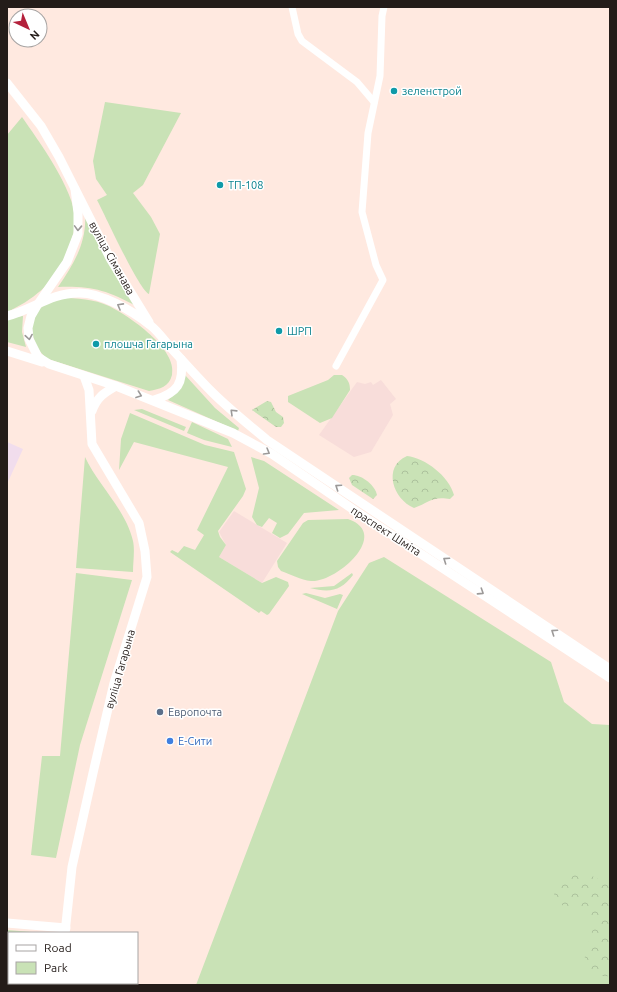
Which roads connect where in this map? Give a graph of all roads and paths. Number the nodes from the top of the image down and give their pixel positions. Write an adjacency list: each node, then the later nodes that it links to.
1 (292, 7): 4 (street)
2 (384, 7): 4 (street)
3 (7, 83): 5 (main road, вуліца Сіманава)
4 (374, 102): 12 (street)
5 (75, 189): 6 (main road, вуліца Сіманава, one-way to 6); 8 (main road, вуліца Сіманава)
6 (38, 304): 7 (main road); 8 (main road, one-way to 6); 11 (main road, вуліца Сіманава, one-way to 11)
7 (7, 316)
8 (151, 325): 10 (main road, праспект Шміта)
9 (7, 351): 11 (main road)
10 (181, 359): 15 (main road); 17 (main road, праспект Шміта, one-way to 10)
11 (49, 364): 13 (main road, праспект Шміта)
12 (336, 366)
13 (84, 376): 14 (main road, праспект Шміта); 16 (main road, вуліца Гагарына)
14 (116, 386): 15 (main road, праспект Шміта, one-way to 15); 16 (main road)
15 (154, 400): 18 (main road, праспект Шміта, one-way to 18)
16 (90, 416): 20 (main road, вуліца Гагарына)
17 (610, 669)
18 (610, 678)
19 (7, 923): 20 (main road)
20 (65, 931)

